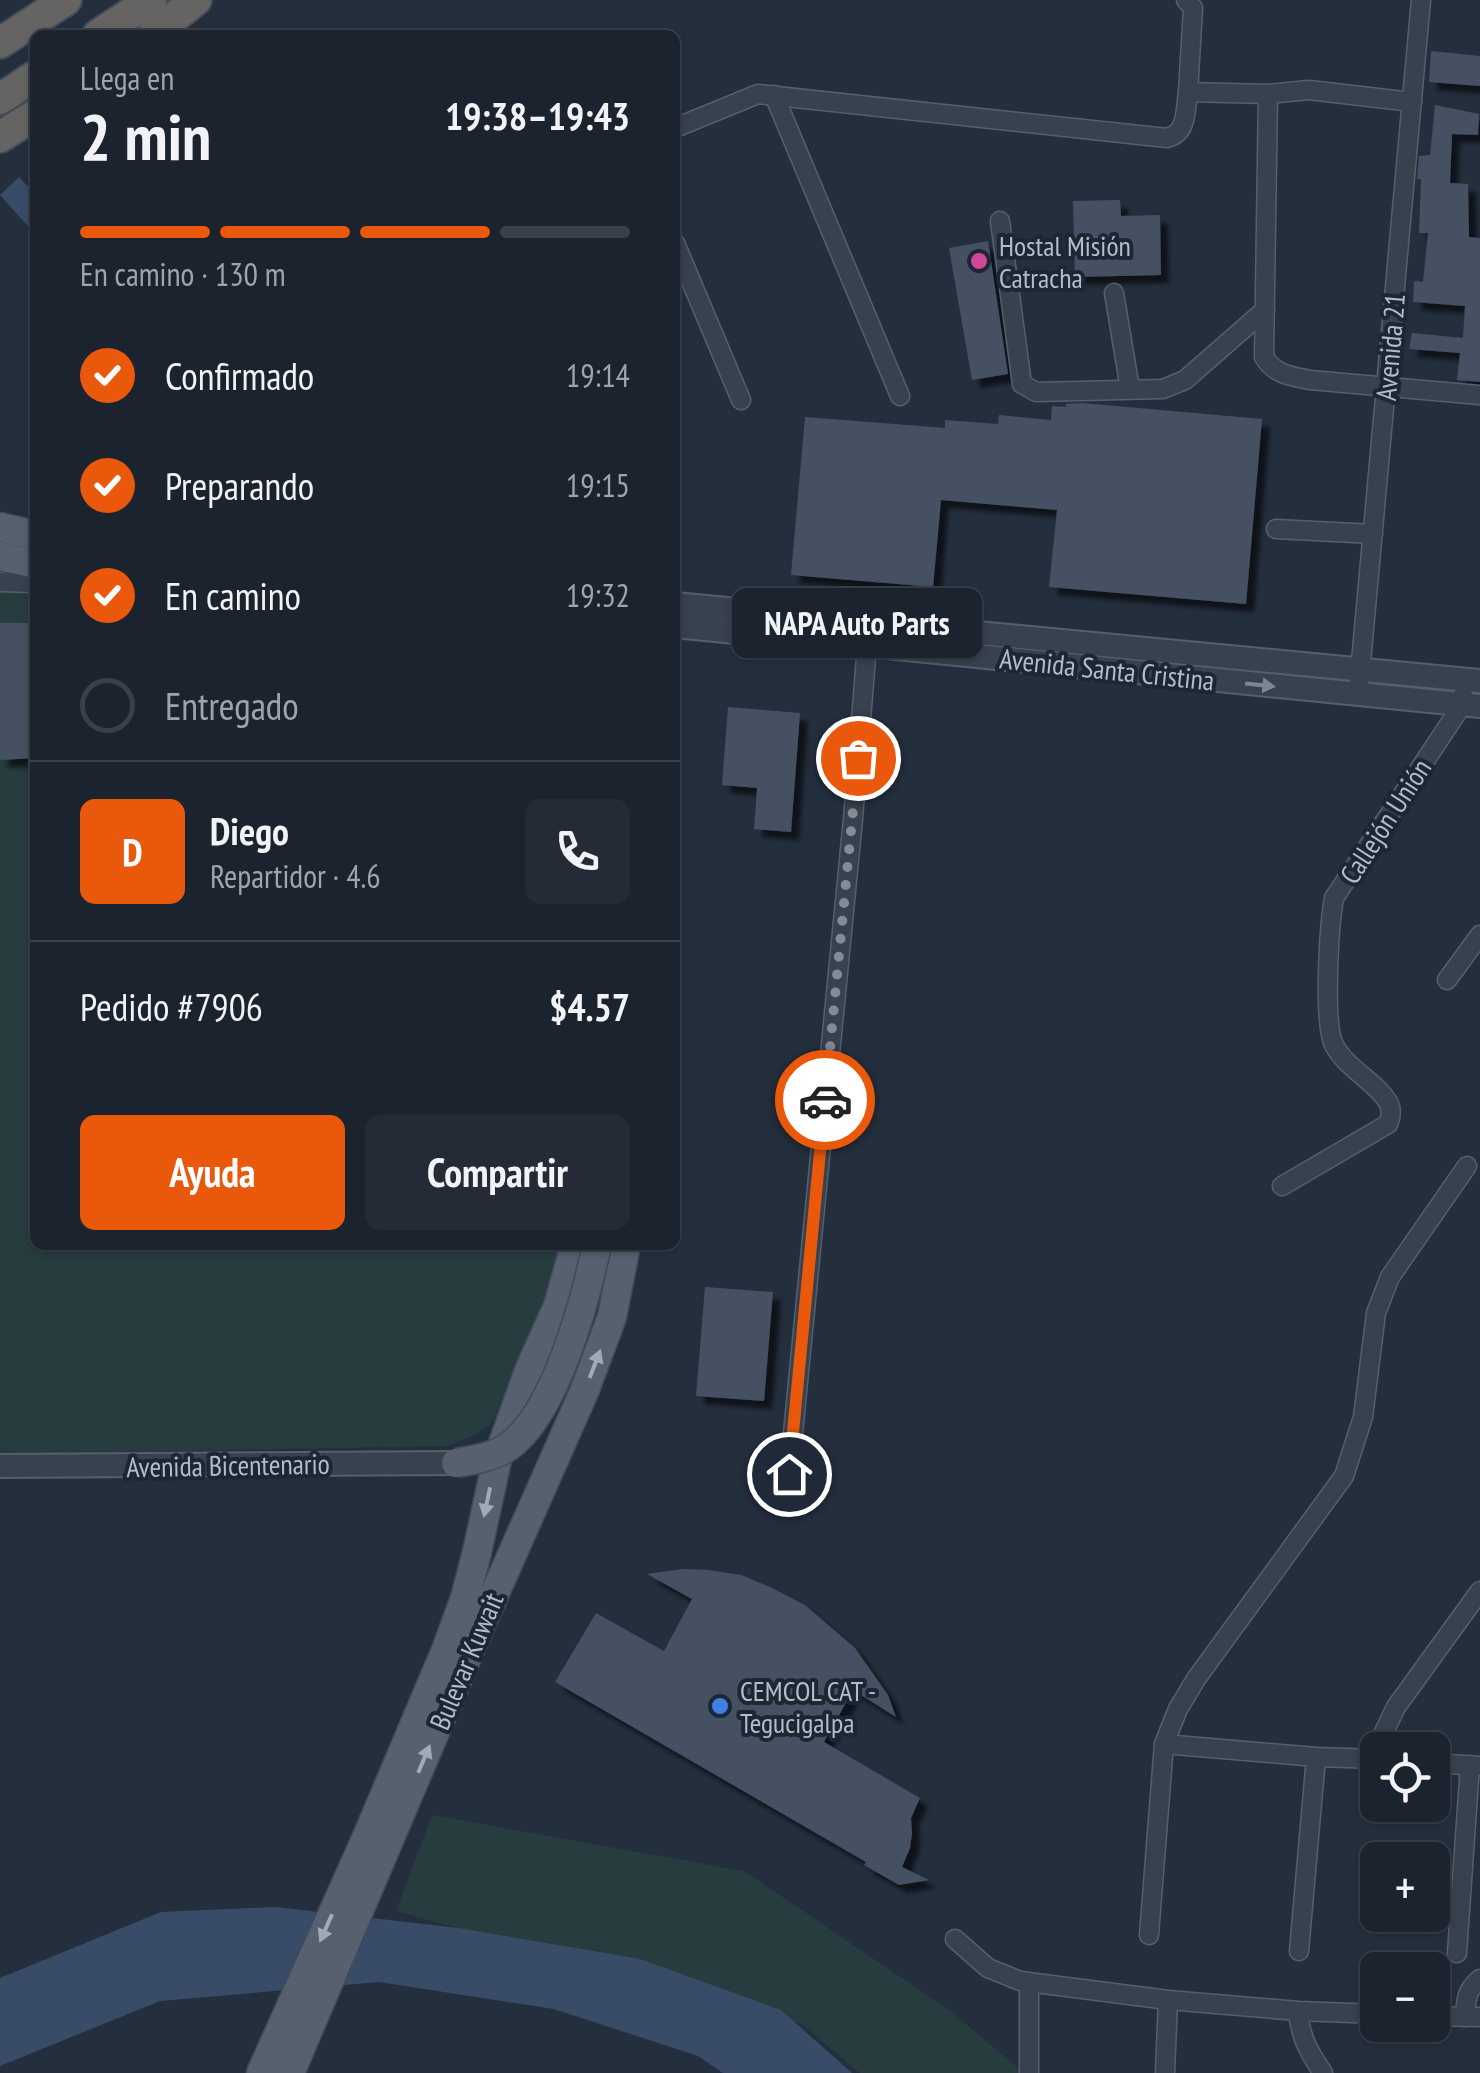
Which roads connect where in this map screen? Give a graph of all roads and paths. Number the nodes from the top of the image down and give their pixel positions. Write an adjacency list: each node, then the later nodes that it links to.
1 (66, 0): 8 (highway)
2 (151, 0): 6 (highway)
3 (196, 0): 7 (highway)
4 (1186, 0): 10 (street)
5 (1421, 0): 14 (street, Avenida 21)
6 (106, 30)
7 (158, 30)
8 (0, 41)
9 (30, 79): 13 (highway)
10 (1188, 92): 11 (street); 12 (street)
11 (1268, 94): 14 (street); 21 (street)
12 (774, 95): 16 (street); 25 (street)
13 (0, 99)
14 (1412, 102): 22 (street, Avenida 21)
15 (30, 118): 17 (highway)
16 (680, 126)
17 (0, 137)
18 (1000, 221): 23 (street)
19 (680, 256): 26 (street)
20 (1114, 293): 23 (street)
21 (1265, 310): 22 (street); 23 (street)
22 (1386, 387): 24 (street); 32 (street, Avenida 21)
23 (1130, 388)
24 (1480, 395)
25 (900, 396)
26 (741, 400)
27 (0, 508): 28 (main road)
28 (30, 515)
29 (0, 527): 31 (main road)
30 (1276, 529): 32 (street)
31 (30, 534)
32 (1372, 534): 42 (street, Avenida 21)
33 (0, 546): 34 (main road)
34 (30, 553)
35 (0, 556): 36 (main road)
36 (30, 563)
37 (0, 582): 38 (street)
38 (30, 583)
39 (680, 604): 42 (street, Avenida Santa Cristina)
40 (680, 626): 41 (street, Avenida Santa Cristina)
41 (867, 645): 44 (street, Avenida Santa Cristina, one-way to 44); 58 (street)
42 (1360, 670): 43 (street, Avenida Santa Cristina); 44 (street, Avenida 21)
43 (1473, 680): 45 (street, Callejón Unión)
44 (1358, 695): 45 (street, Avenida Santa Cristina)
45 (1471, 706): 49 (street, Callejón Unión)
46 (1480, 935): 47 (street)
47 (1447, 980)
48 (1467, 1166): 62 (street)
49 (1282, 1186)
50 (574, 1250): 53 (main road, Bulevar Kuwait)
51 (596, 1250): 56 (main road, bridge)
52 (625, 1250): 54 (main road, Bulevar Kuwait, one-way to 52)
53 (520, 1396): 54 (main road); 55 (main road, Bulevar Kuwait)
54 (574, 1414): 59 (main road, Bulevar Kuwait)
55 (496, 1460): 59 (main road); 67 (main road, Bulevar Kuwait, one-way to 67)
56 (456, 1462): 57 (street, Avenida Bicentenario)
57 (0, 1466)
58 (789, 1474)
59 (547, 1476): 67 (main road, Bulevar Kuwait, one-way to 59)
60 (1480, 1591): 61 (street)
61 (1384, 1732)
62 (1164, 1744): 63 (street); 68 (street)
63 (1316, 1757): 64 (street); 70 (street)
64 (1360, 1758)
65 (1450, 1764): 66 (street)
66 (1475, 1766): 71 (street)
67 (376, 1844): 78 (main road, Bulevar Kuwait, one-way to 78); 79 (main road, Bulevar Kuwait)
68 (1149, 1935)
69 (955, 1939): 73 (street)
70 (1299, 1952)
71 (1457, 1953)
72 (1480, 1979): 77 (street)
73 (1029, 1982): 74 (street); 80 (street)
74 (1168, 2000): 75 (street); 81 (street)
75 (1298, 2012): 76 (street); 82 (street)
76 (1360, 2014)
77 (1472, 2017)
78 (262, 2073)
79 (290, 2073)
80 (1029, 2073)
81 (1164, 2073)
82 (1323, 2073)

